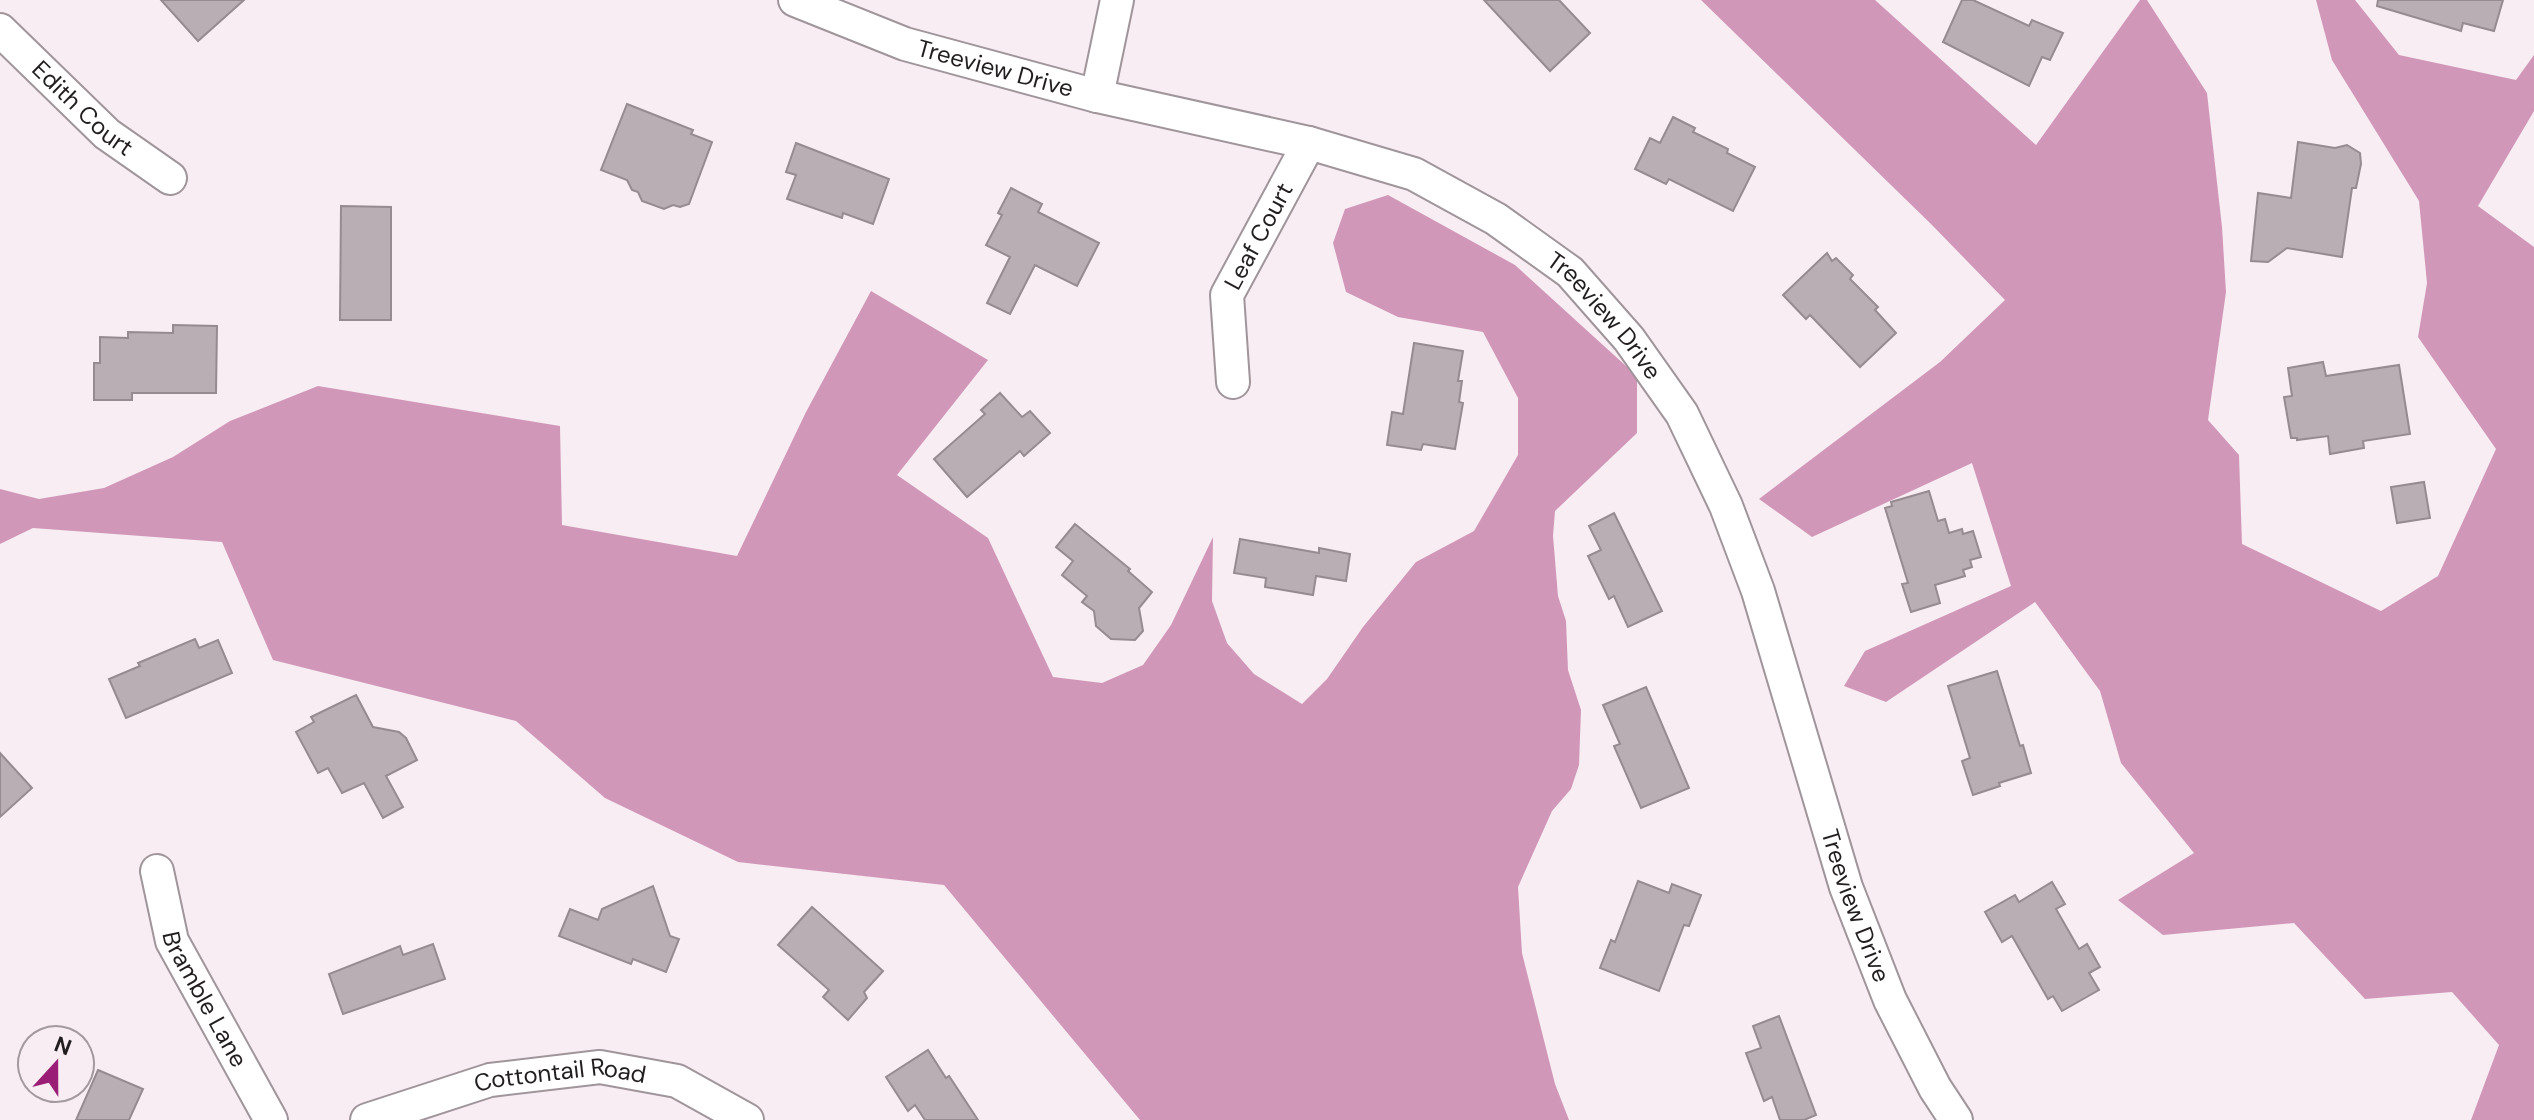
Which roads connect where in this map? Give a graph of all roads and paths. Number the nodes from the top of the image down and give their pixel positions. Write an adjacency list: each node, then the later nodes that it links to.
1 (795, 0): 4 (street, Treeview Drive)
2 (1117, 0): 4 (street)
3 (0, 30): 6 (street, Edith Court)
4 (1097, 96): 5 (street, Treeview Drive)
5 (1309, 143): 7 (street, Leaf Court); 12 (street, Treeview Drive)
6 (170, 178)
7 (1233, 382)
8 (157, 871): 9 (street, Bramble Lane)
9 (271, 1120)
10 (367, 1120): 11 (street, Cottontail Road)
11 (747, 1120)
12 (1956, 1120)

